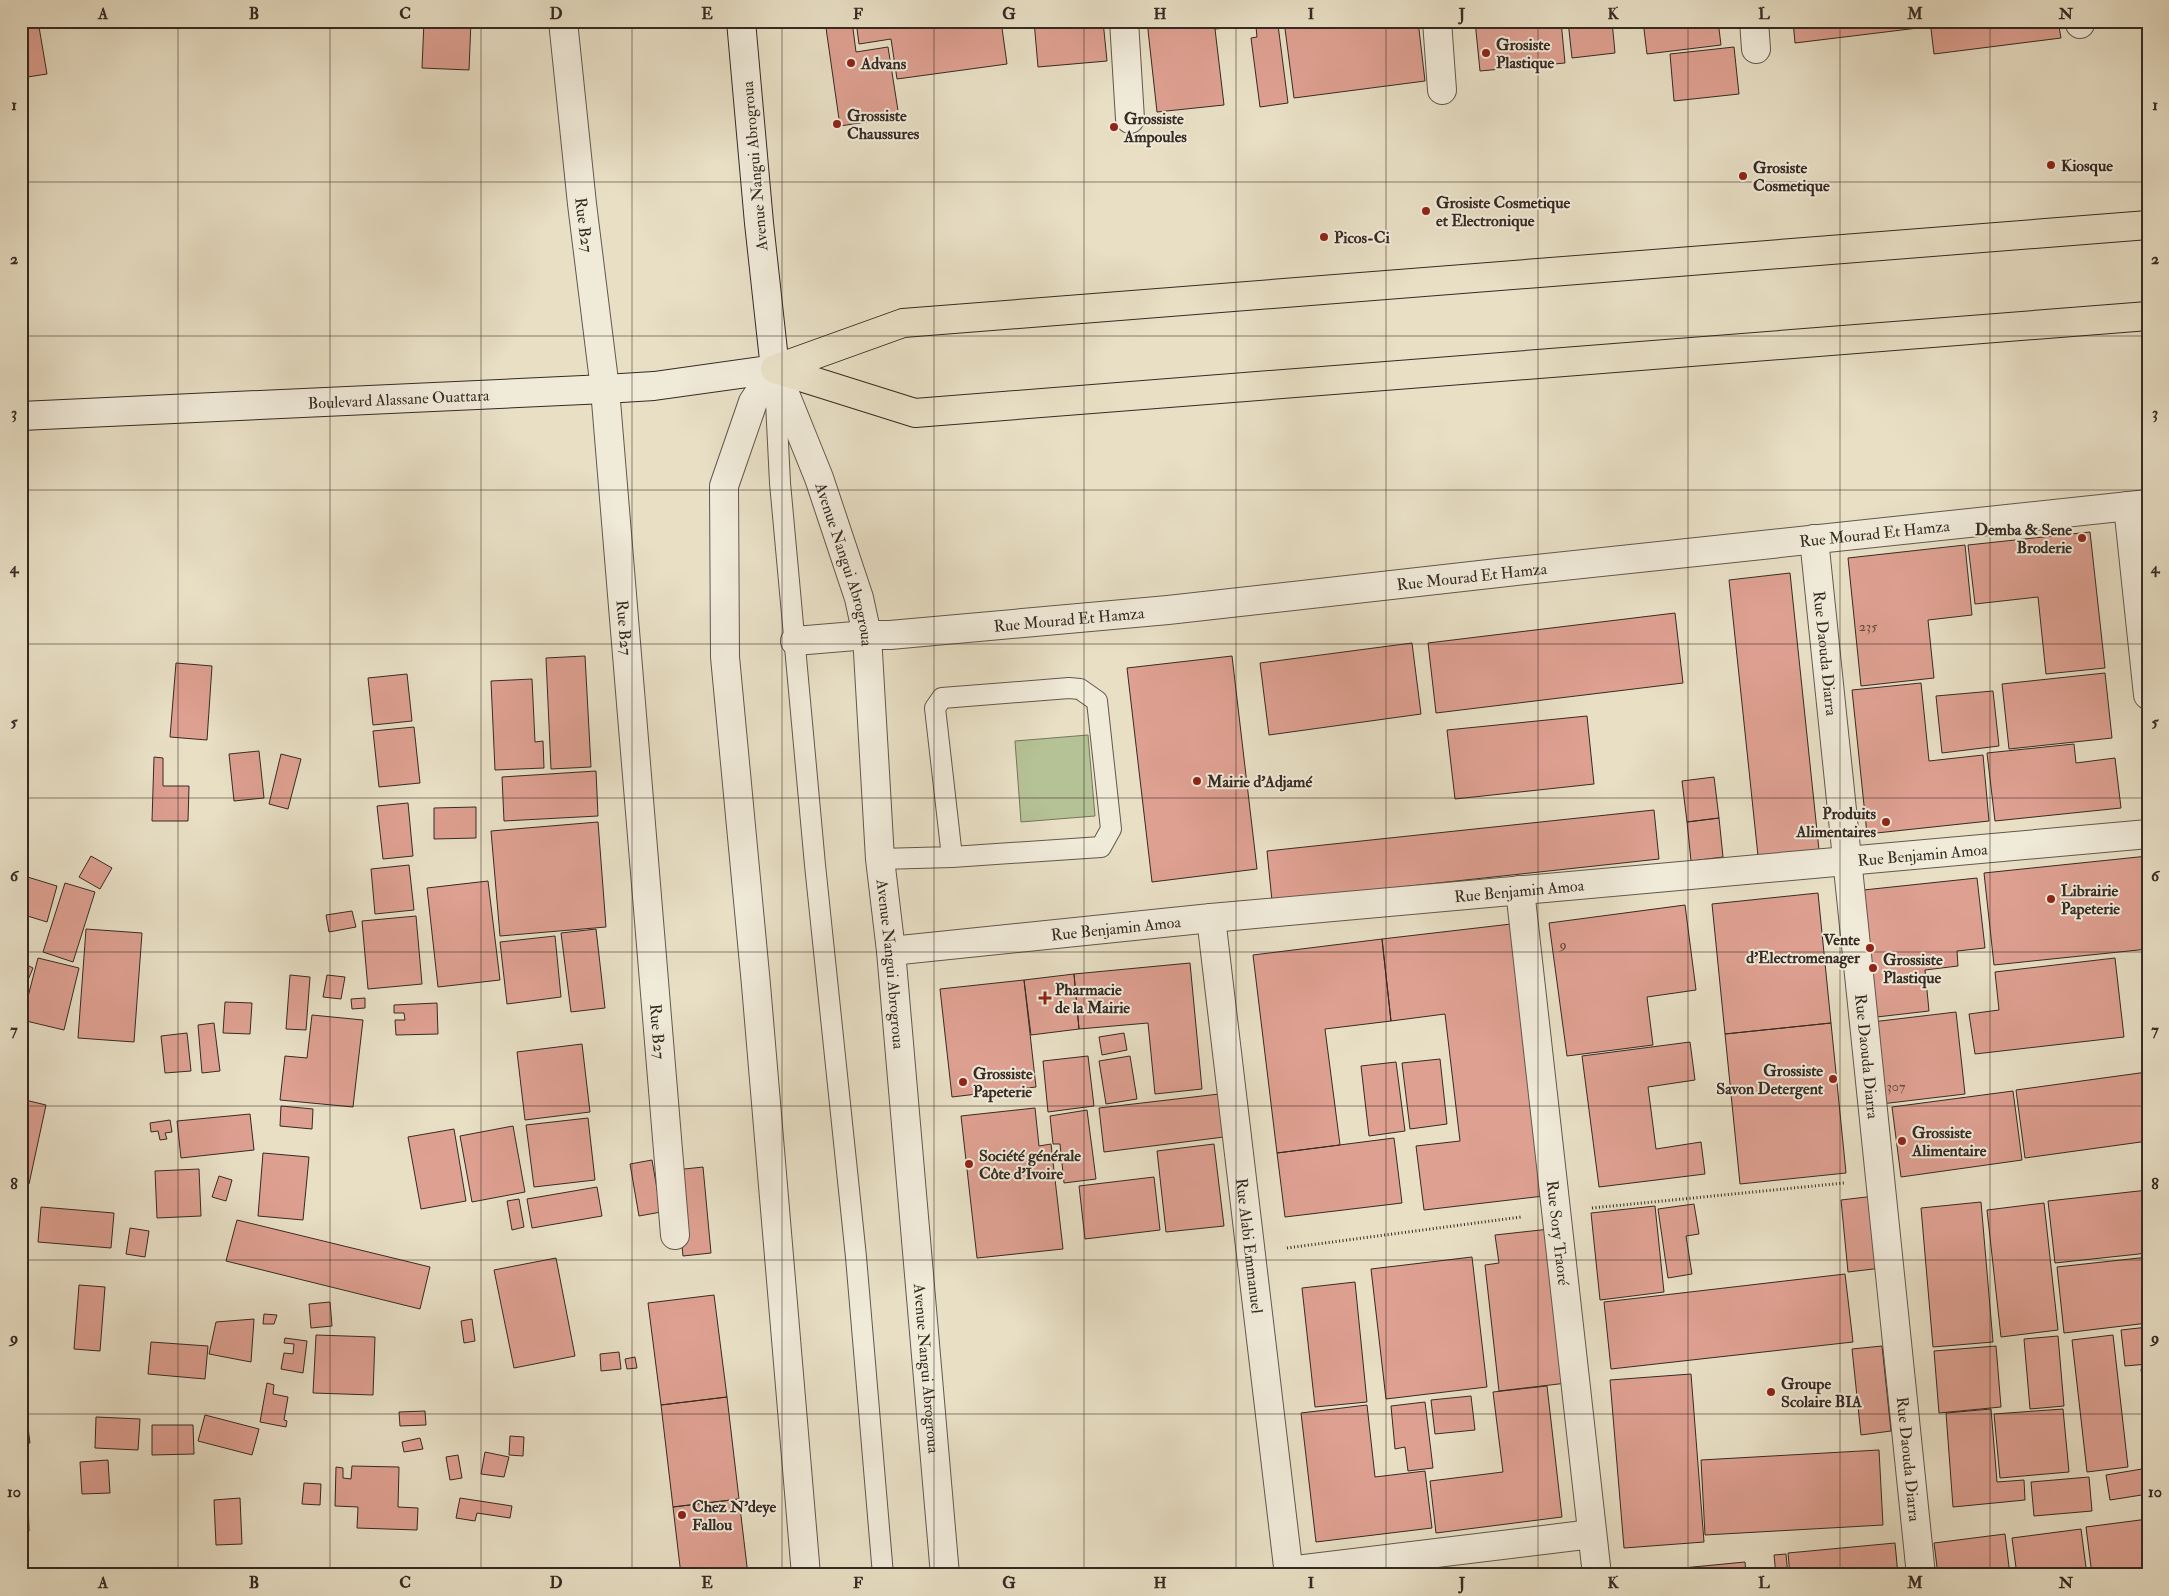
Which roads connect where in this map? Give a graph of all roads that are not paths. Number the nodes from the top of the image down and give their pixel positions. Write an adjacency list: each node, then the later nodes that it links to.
1 (563, 21): 12 (street, Rue B27)
2 (741, 21): 11 (street, Avenue Nangui Abrogroua)
3 (1124, 21): 8 (street)
4 (1437, 21): 7 (street)
5 (1754, 21): 6 (street)
6 (1756, 49)
7 (1442, 90)
8 (1130, 119)
9 (2148, 225): 11 (highway)
10 (2148, 316): 11 (highway)
11 (775, 369): 12 (street, Boulevard Alassane Ouattara); 16 (street, Avenue Nangui Abrogroua); 17 (lane, Avenue Nangui Abrogroua); 29 (street)
12 (605, 389): 13 (street, Boulevard Alassane Ouattara); 26 (street, Rue B27)
13 (21, 416)
14 (2138, 505): 15 (street, Rue Mourad Et Hamza); 18 (street)
15 (1814, 539): 16 (street, Rue Mourad Et Hamza); 22 (street, Rue Daouda Diarra)
16 (867, 635): 17 (street, Rue Mourad Et Hamza); 21 (street, Avenue Nangui Abrogroua)
17 (795, 641): 30 (lane, Avenue Nangui Abrogroua)
18 (2148, 694)
19 (2148, 834): 22 (street, Rue Benjamin Amoa)
20 (952, 857): 20 (lane); 21 (lane)
21 (880, 859): 25 (street, Avenue Nangui Abrogroua)
22 (1849, 860): 23 (street, Rue Benjamin Amoa); 33 (street, Rue Daouda Diarra)
23 (1520, 890): 24 (street, Rue Benjamin Amoa); 27 (street, Rue Sory Traoré)
24 (1212, 918): 25 (street, Rue Benjamin Amoa); 28 (street, Rue Alabi Emmanuel)
25 (892, 951): 31 (street, Avenue Nangui Abrogroua)
26 (675, 1235)
27 (1592, 1534): 28 (street); 32 (street, Rue Sory Traoré)
28 (1289, 1573)
29 (806, 1575)
30 (883, 1575)
31 (945, 1575)
32 (1597, 1575)
33 (1921, 1575)

